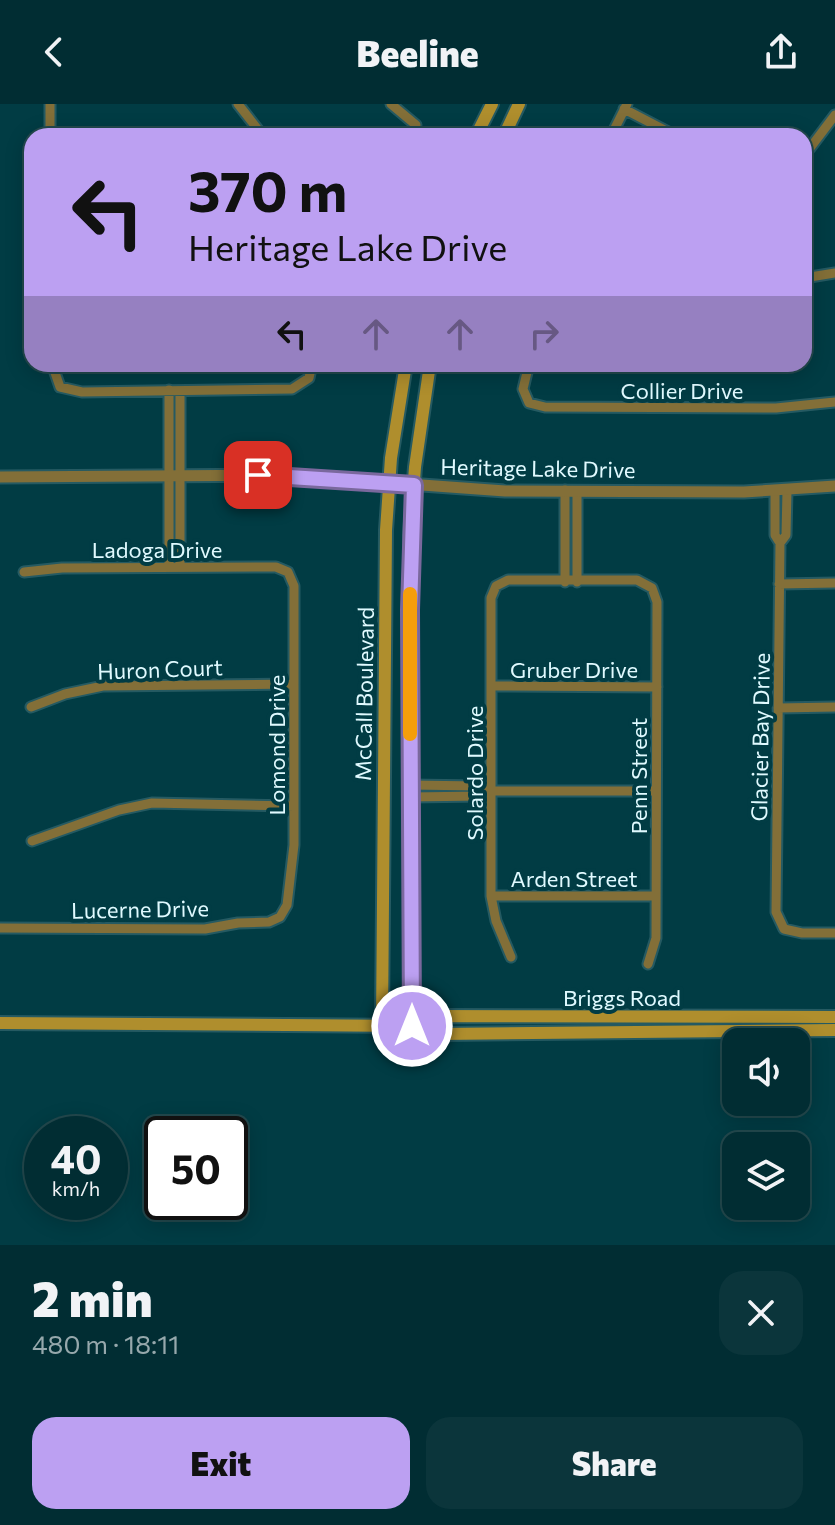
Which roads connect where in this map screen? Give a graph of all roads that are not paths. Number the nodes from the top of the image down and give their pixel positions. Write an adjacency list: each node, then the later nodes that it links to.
1 (50, 104): 9 (street)
2 (238, 104): 10 (street)
3 (391, 104): 8 (street)
4 (492, 104): 11 (main road)
5 (519, 104): 12 (main road)
6 (625, 106): 13 (street); 14 (street)
7 (835, 115): 15 (street)
8 (416, 125)
9 (50, 128)
10 (257, 128)
11 (480, 128)
12 (508, 128)
13 (615, 128)
14 (662, 128)
15 (812, 145)
16 (835, 273): 17 (street)
17 (812, 277)
18 (55, 372): 23 (street)
19 (310, 372): 23 (street)
20 (405, 372): 27 (main road, McCall Boulevard)
21 (429, 372): 28 (main road, McCall Boulevard)
22 (527, 372): 24 (street, Collier Drive)
23 (175, 390): 25 (street)
24 (835, 402)
25 (175, 475): 26 (street, Heritage Lake Drive); 27 (street, Heritage Lake Drive); 32 (street)
26 (0, 477)
27 (389, 483): 28 (street, Heritage Lake Drive); 59 (main road, McCall Boulevard)
28 (414, 485): 30 (street, Heritage Lake Drive); 45 (main road, McCall Boulevard)
29 (835, 486): 31 (street, Heritage Lake Drive)
30 (571, 490): 31 (street, Heritage Lake Drive); 35 (street); 36 (street)
31 (781, 491): 38 (street, Glacier Bay Drive)
32 (174, 567): 33 (street, Ladoga Drive); 34 (street, Ladoga Drive)
33 (24, 572)
34 (288, 572): 39 (street, Lomond Drive)
35 (565, 582): 36 (street); 40 (street, Solardo Drive)
36 (577, 582): 41 (street, Penn Street)
37 (835, 583): 38 (street)
38 (779, 584): 44 (street, Glacier Bay Drive)
39 (294, 684): 42 (street, Huron Court); 48 (street, Lomond Drive)
40 (492, 686): 41 (street, Gruber Drive); 46 (street, Solardo Drive)
41 (657, 687): 47 (street, Penn Street)
42 (31, 707)
43 (835, 707): 44 (street)
44 (778, 708): 54 (street, Glacier Bay Drive)
45 (411, 791): 46 (street); 60 (main road, McCall Boulevard)
46 (493, 791): 47 (street); 50 (street, Solardo Drive)
47 (656, 791): 51 (street, Penn Street)
48 (294, 806): 49 (street); 52 (street, Lomond Drive)
49 (32, 841)
50 (491, 896): 51 (street, Arden Street); 55 (street, Solardo Drive)
51 (656, 896): 56 (street, Penn Street)
52 (280, 917): 53 (street, Lucerne Drive)
53 (0, 928)
54 (835, 933)
55 (511, 957)
56 (648, 964)
57 (835, 1017): 60 (main road, Briggs Road)
58 (0, 1023): 59 (main road, Briggs Road)
59 (382, 1026): 60 (main road, Briggs Road)
60 (412, 1026): 61 (main road, Briggs Road)
61 (835, 1030)

